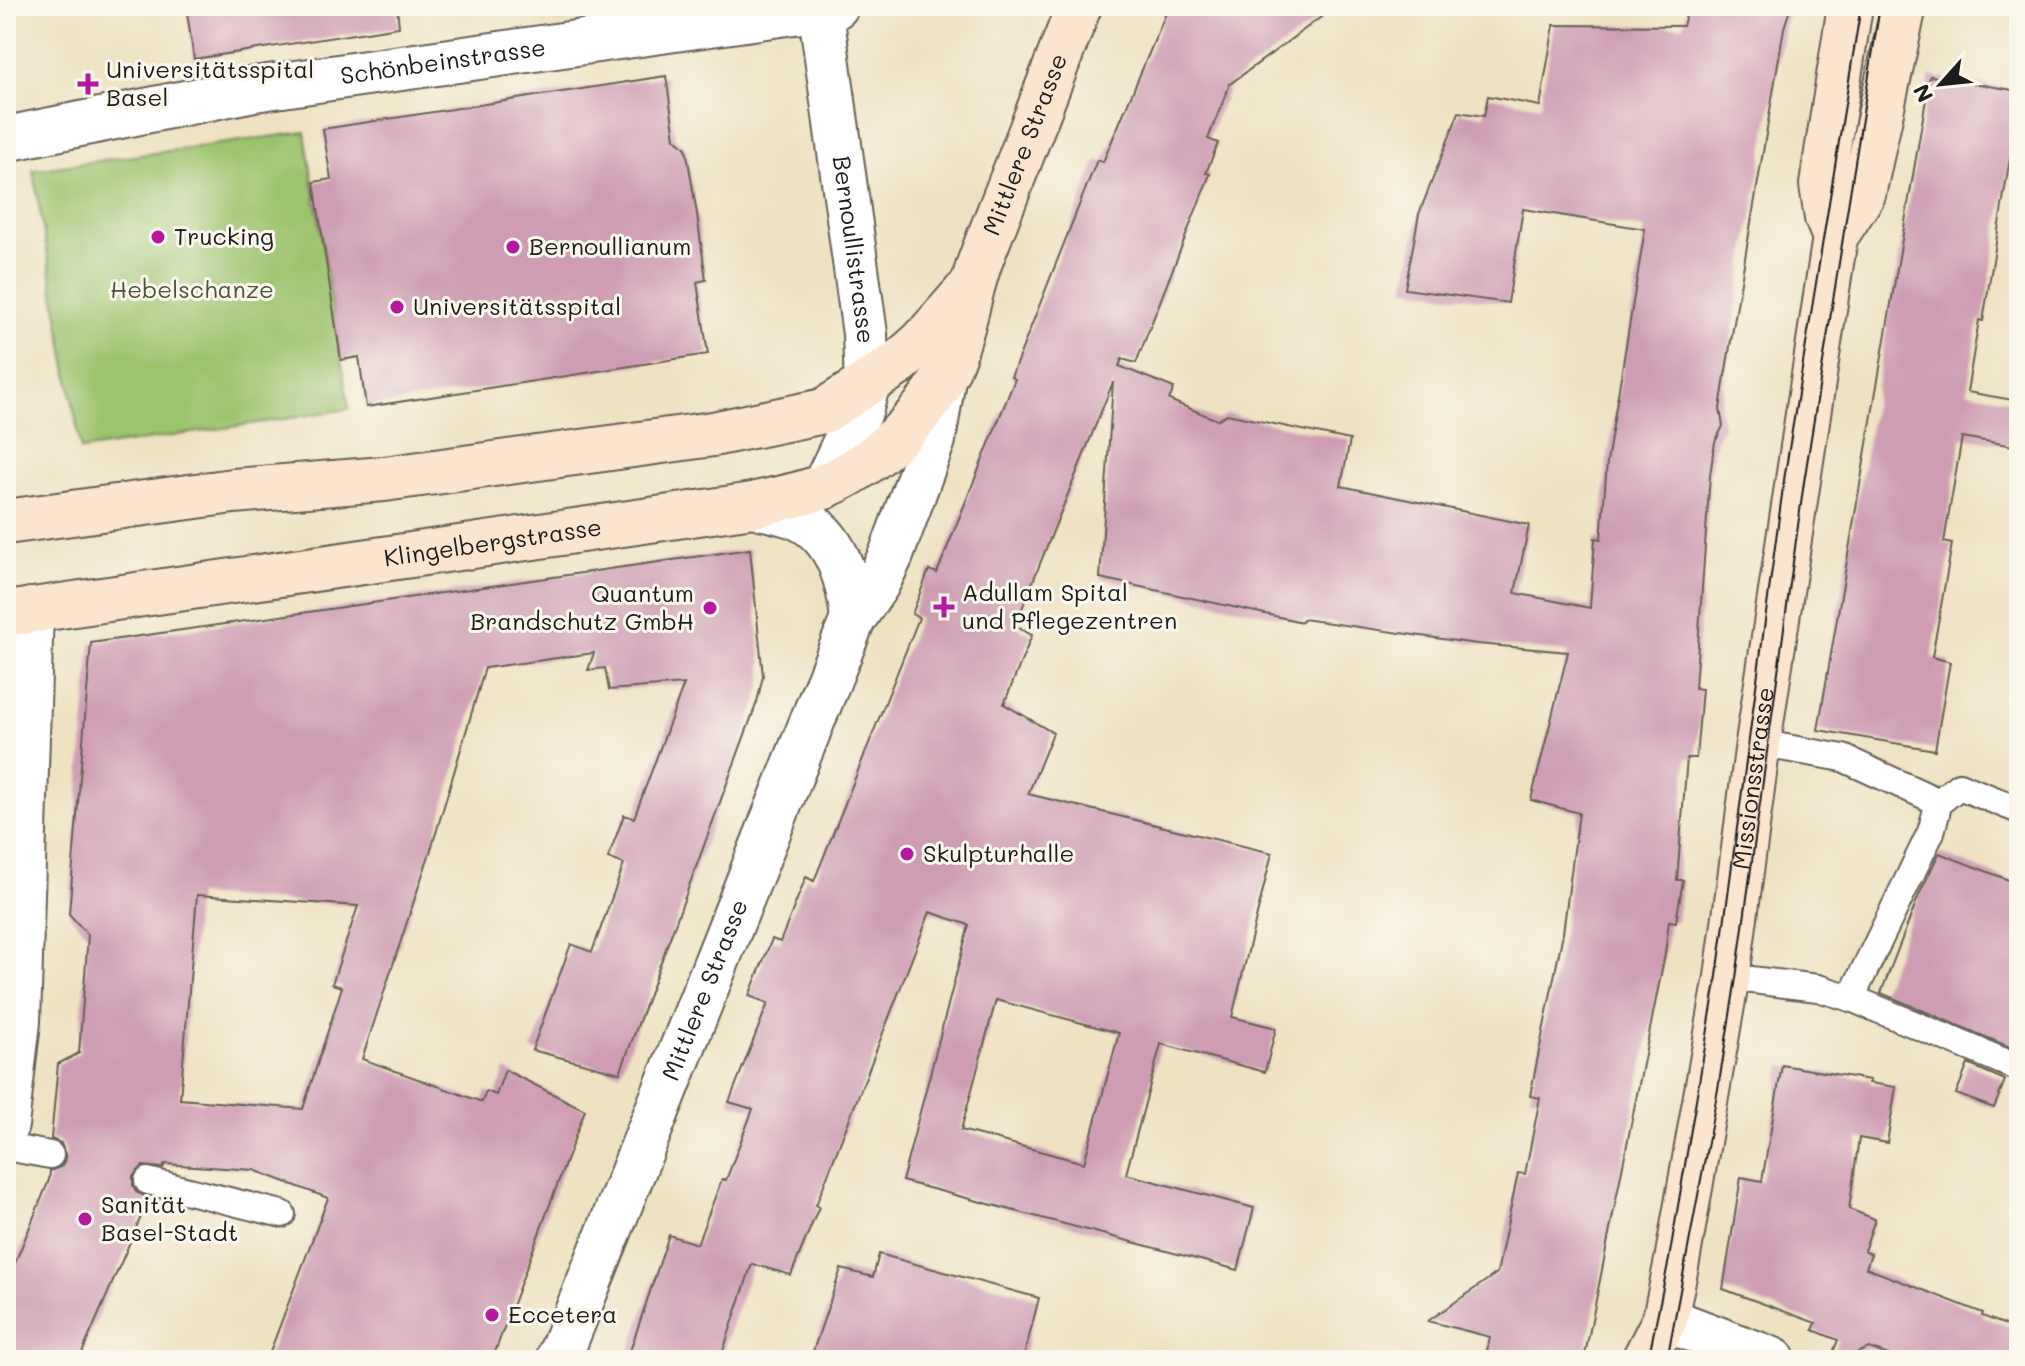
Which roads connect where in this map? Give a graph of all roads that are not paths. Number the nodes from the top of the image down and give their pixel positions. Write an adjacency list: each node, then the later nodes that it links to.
1 (1079, 6): 7 (main road, Mittlere Strasse)
2 (1850, 6): 6 (main road, Missionsstrasse)
3 (1904, 6): 6 (main road, Missionsstrasse)
4 (825, 7): 5 (street, Schönbeinstrasse); 9 (street, Bernoullistrasse)
5 (6, 139)
6 (1835, 237): 15 (main road, Missionsstrasse)
7 (971, 285): 8 (main road, Mittlere Strasse); 9 (main road, Mittlere Strasse)
8 (942, 385): 10 (main road, Klingelbergstrasse); 14 (street, Mittlere Strasse)
9 (867, 386): 10 (street, Bernoullistrasse); 12 (main road)
10 (824, 487): 11 (main road, Klingelbergstrasse)
11 (753, 505): 13 (main road, Klingelbergstrasse); 14 (street)
12 (6, 522)
13 (18, 612): 21 (street)
14 (853, 619): 27 (street, Mittlere Strasse)
15 (1758, 743): 16 (lane); 18 (main road, Missionsstrasse)
16 (1939, 802): 17 (lane); 19 (lane)
17 (2019, 810)
18 (1727, 977): 19 (lane); 26 (main road, Missionsstrasse)
19 (1851, 998): 20 (lane)
20 (2019, 1068)
21 (6, 1125)
22 (6, 1147): 23 (lane)
23 (50, 1155)
24 (148, 1181): 25 (lane)
25 (282, 1214)
26 (1669, 1339): 28 (main road, Missionsstrasse); 29 (street)
27 (558, 1360)
28 (1644, 1360)
29 (1773, 1360)

